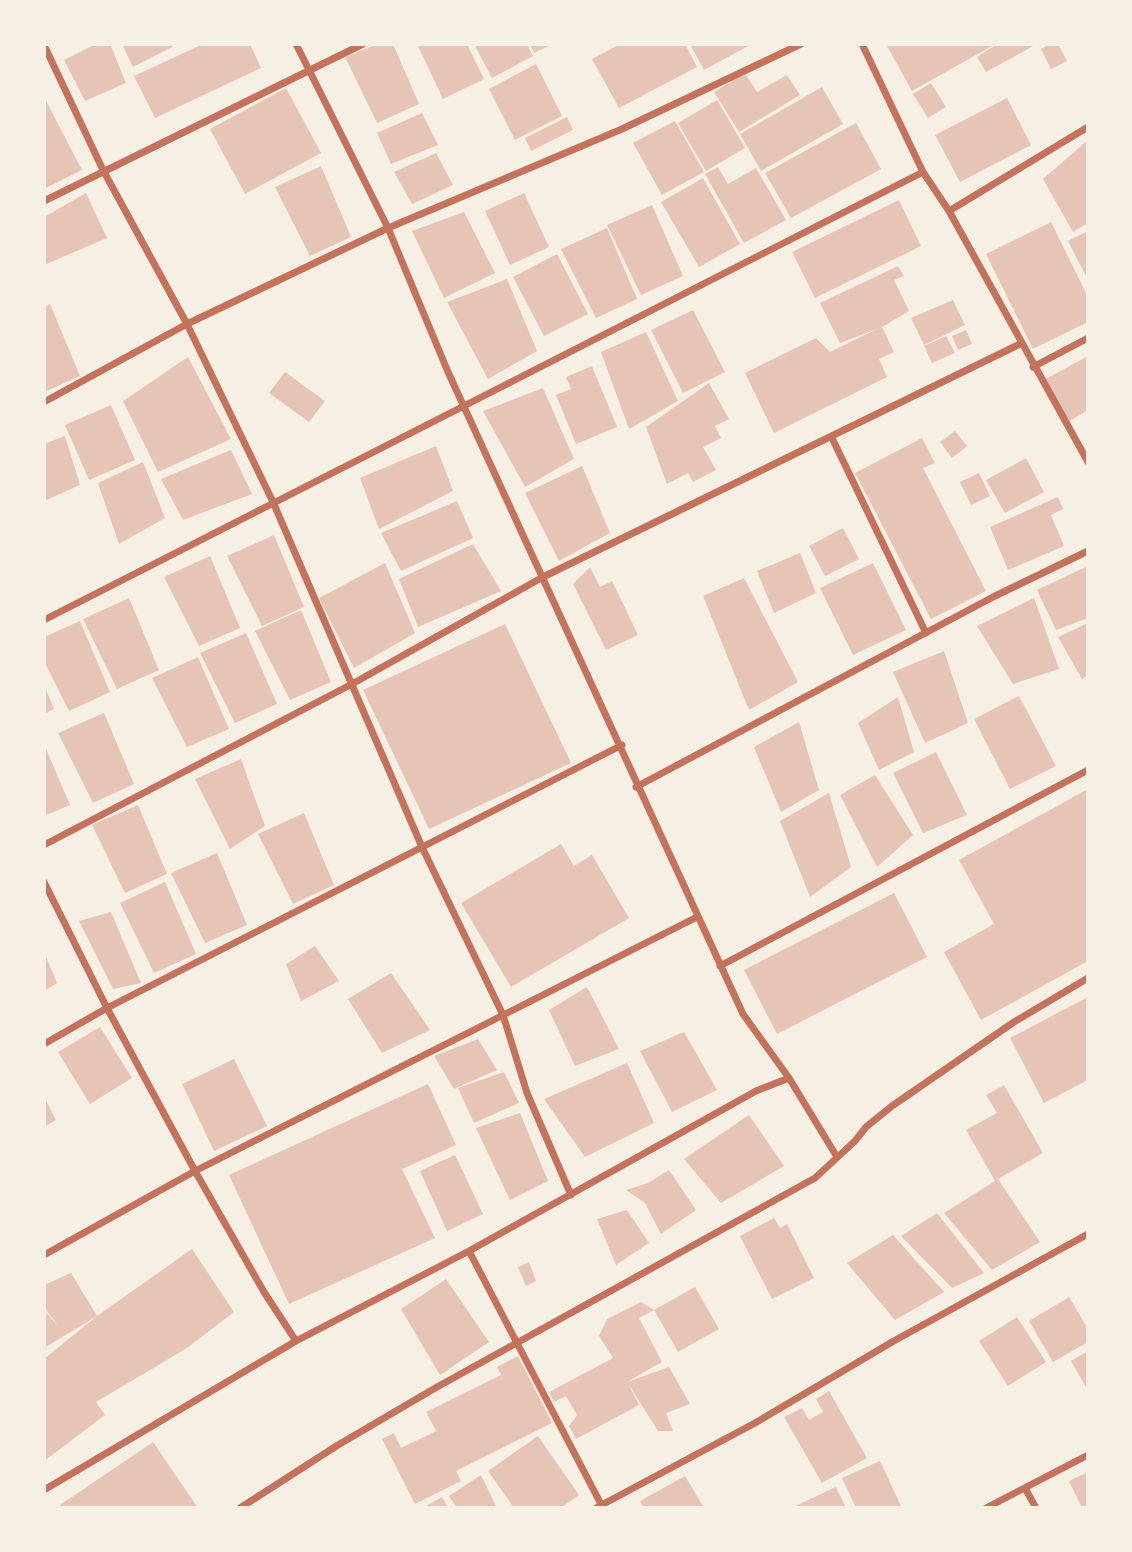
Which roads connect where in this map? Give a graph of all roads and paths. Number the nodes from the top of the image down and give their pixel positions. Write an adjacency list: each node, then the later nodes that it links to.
1 (296, 44): 6 (street)
2 (363, 44): 6 (street)
3 (801, 44): 12 (street)
4 (862, 44): 9 (street)
5 (44, 45): 8 (street)
6 (309, 71): 8 (street); 12 (street)
7 (1088, 127): 11 (street)
8 (103, 170): 10 (street); 13 (street)
9 (923, 172): 11 (street); 18 (street)
10 (44, 201)
11 (949, 211): 15 (street)
12 (388, 228): 13 (street); 18 (street)
13 (187, 324): 17 (street); 21 (street)
14 (1088, 338): 16 (street)
15 (1020, 344): 16 (street); 19 (street)
16 (1033, 367): 20 (street)
17 (44, 402)
18 (464, 405): 21 (street); 23 (street)
19 (832, 438): 23 (street); 25 (street)
20 (1088, 462)
21 (273, 502): 24 (street); 26 (street)
22 (1088, 551): 25 (street)
23 (544, 577): 26 (street); 27 (street)
24 (44, 620)
25 (926, 633): 29 (street)
26 (352, 684): 30 (street); 31 (street)
27 (622, 745): 29 (street); 31 (street)
28 (1088, 770): 34 (street)
29 (636, 787): 33 (street)
30 (44, 845)
31 (422, 847): 36 (street); 37 (street)
32 (44, 882): 36 (street)
33 (697, 917): 34 (street); 37 (street)
34 (720, 966): 39 (street)
35 (1088, 978): 40 (street)
36 (107, 1008): 38 (street); 41 (street)
37 (503, 1015): 41 (street); 42 (street)
38 (44, 1044)
39 (789, 1078): 40 (street); 42 (street)
40 (837, 1157): 47 (street)
41 (195, 1171): 45 (street); 46 (street)
42 (570, 1195): 44 (street)
43 (1088, 1234): 51 (street)
44 (469, 1251): 46 (street); 47 (street)
45 (44, 1255)
46 (296, 1341): 50 (street)
47 (519, 1344): 51 (street); 52 (street)
48 (1088, 1455): 49 (street)
49 (1025, 1488): 53 (street); 54 (street)
50 (44, 1490)
51 (600, 1507)
52 (240, 1508)
53 (986, 1508)
54 (1036, 1508)

